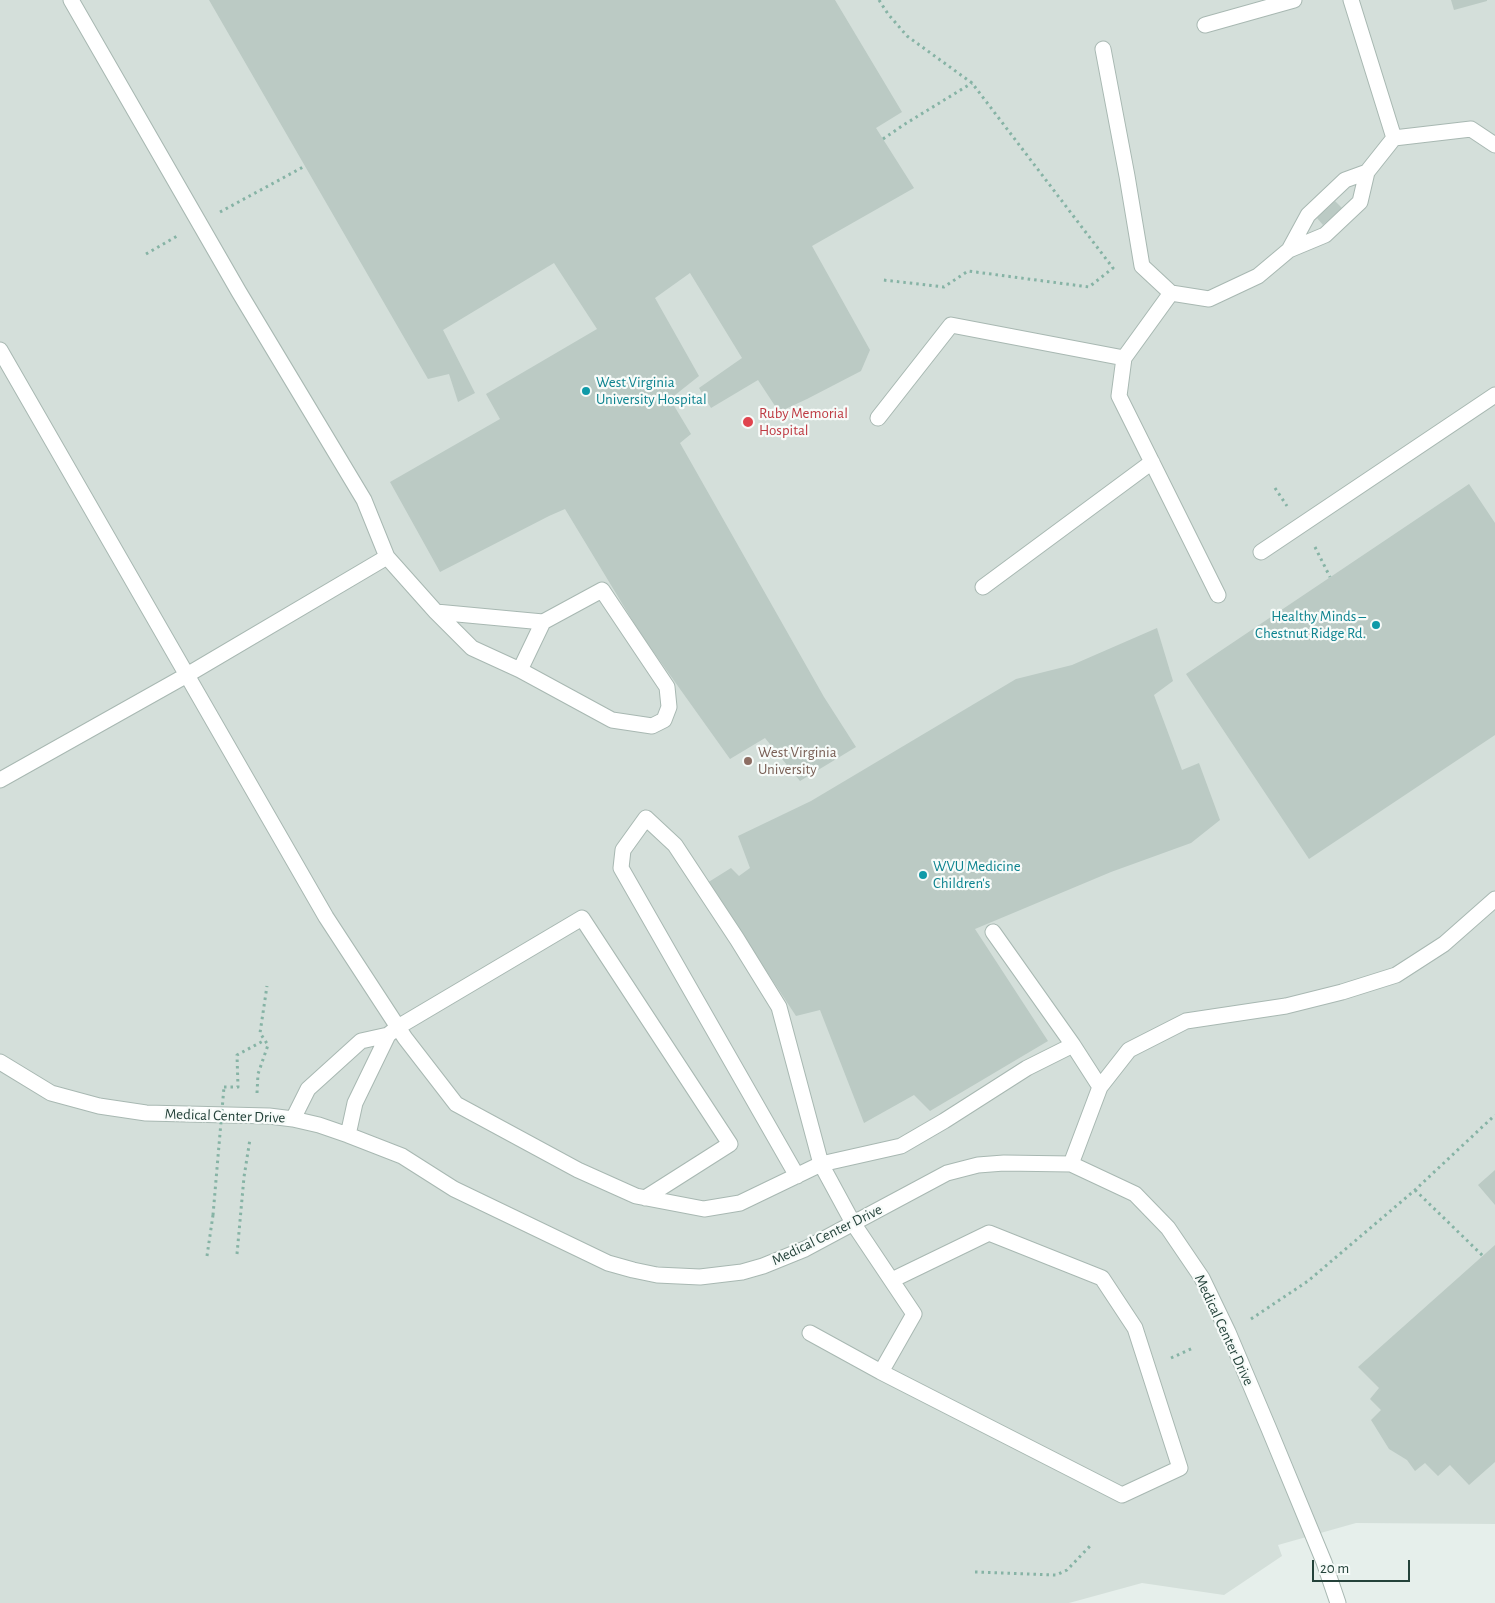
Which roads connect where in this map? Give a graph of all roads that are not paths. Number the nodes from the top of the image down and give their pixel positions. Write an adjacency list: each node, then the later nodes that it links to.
1 (71, 0): 17 (street)
2 (1294, 0): 4 (street)
3 (1351, 0): 6 (street)
4 (1205, 25)
5 (1103, 49): 10 (street)
6 (1394, 138): 7 (street); 8 (street)
7 (1495, 145)
8 (1367, 172): 9 (street); 9 (street)
9 (1289, 250): 10 (street)
10 (1170, 293): 12 (street)
11 (0, 350): 23 (street)
12 (1124, 358): 14 (street); 15 (street)
13 (1495, 395): 16 (street)
14 (878, 418)
15 (1152, 462): 18 (street); 19 (street)
16 (1261, 552)
17 (388, 557): 20 (street); 23 (street)
18 (983, 587)
19 (1218, 596)
20 (436, 612): 21 (street); 22 (street)
21 (543, 622): 22 (street); 22 (street)
22 (520, 670)
23 (187, 675): 24 (street); 27 (street)
24 (0, 780)
25 (1495, 899): 30 (street)
26 (993, 932): 28 (street)
27 (393, 1031): 31 (street); 32 (street); 36 (street); 36 (street)
28 (1073, 1046): 30 (street); 33 (street)
29 (0, 1062): 31 (street, Medical Center Drive)
30 (1100, 1087): 34 (street)
31 (293, 1119): 32 (street, Medical Center Drive)
32 (348, 1135): 37 (street, Medical Center Drive)
33 (821, 1164): 35 (street); 35 (street); 37 (street)
34 (1071, 1164): 37 (street, Medical Center Drive); 41 (street, Medical Center Drive)
35 (797, 1176): 36 (street)
36 (645, 1198)
37 (853, 1223): 38 (street)
38 (892, 1280): 40 (street); 40 (street)
39 (810, 1333): 40 (street)
40 (881, 1372)
41 (1338, 1603)

